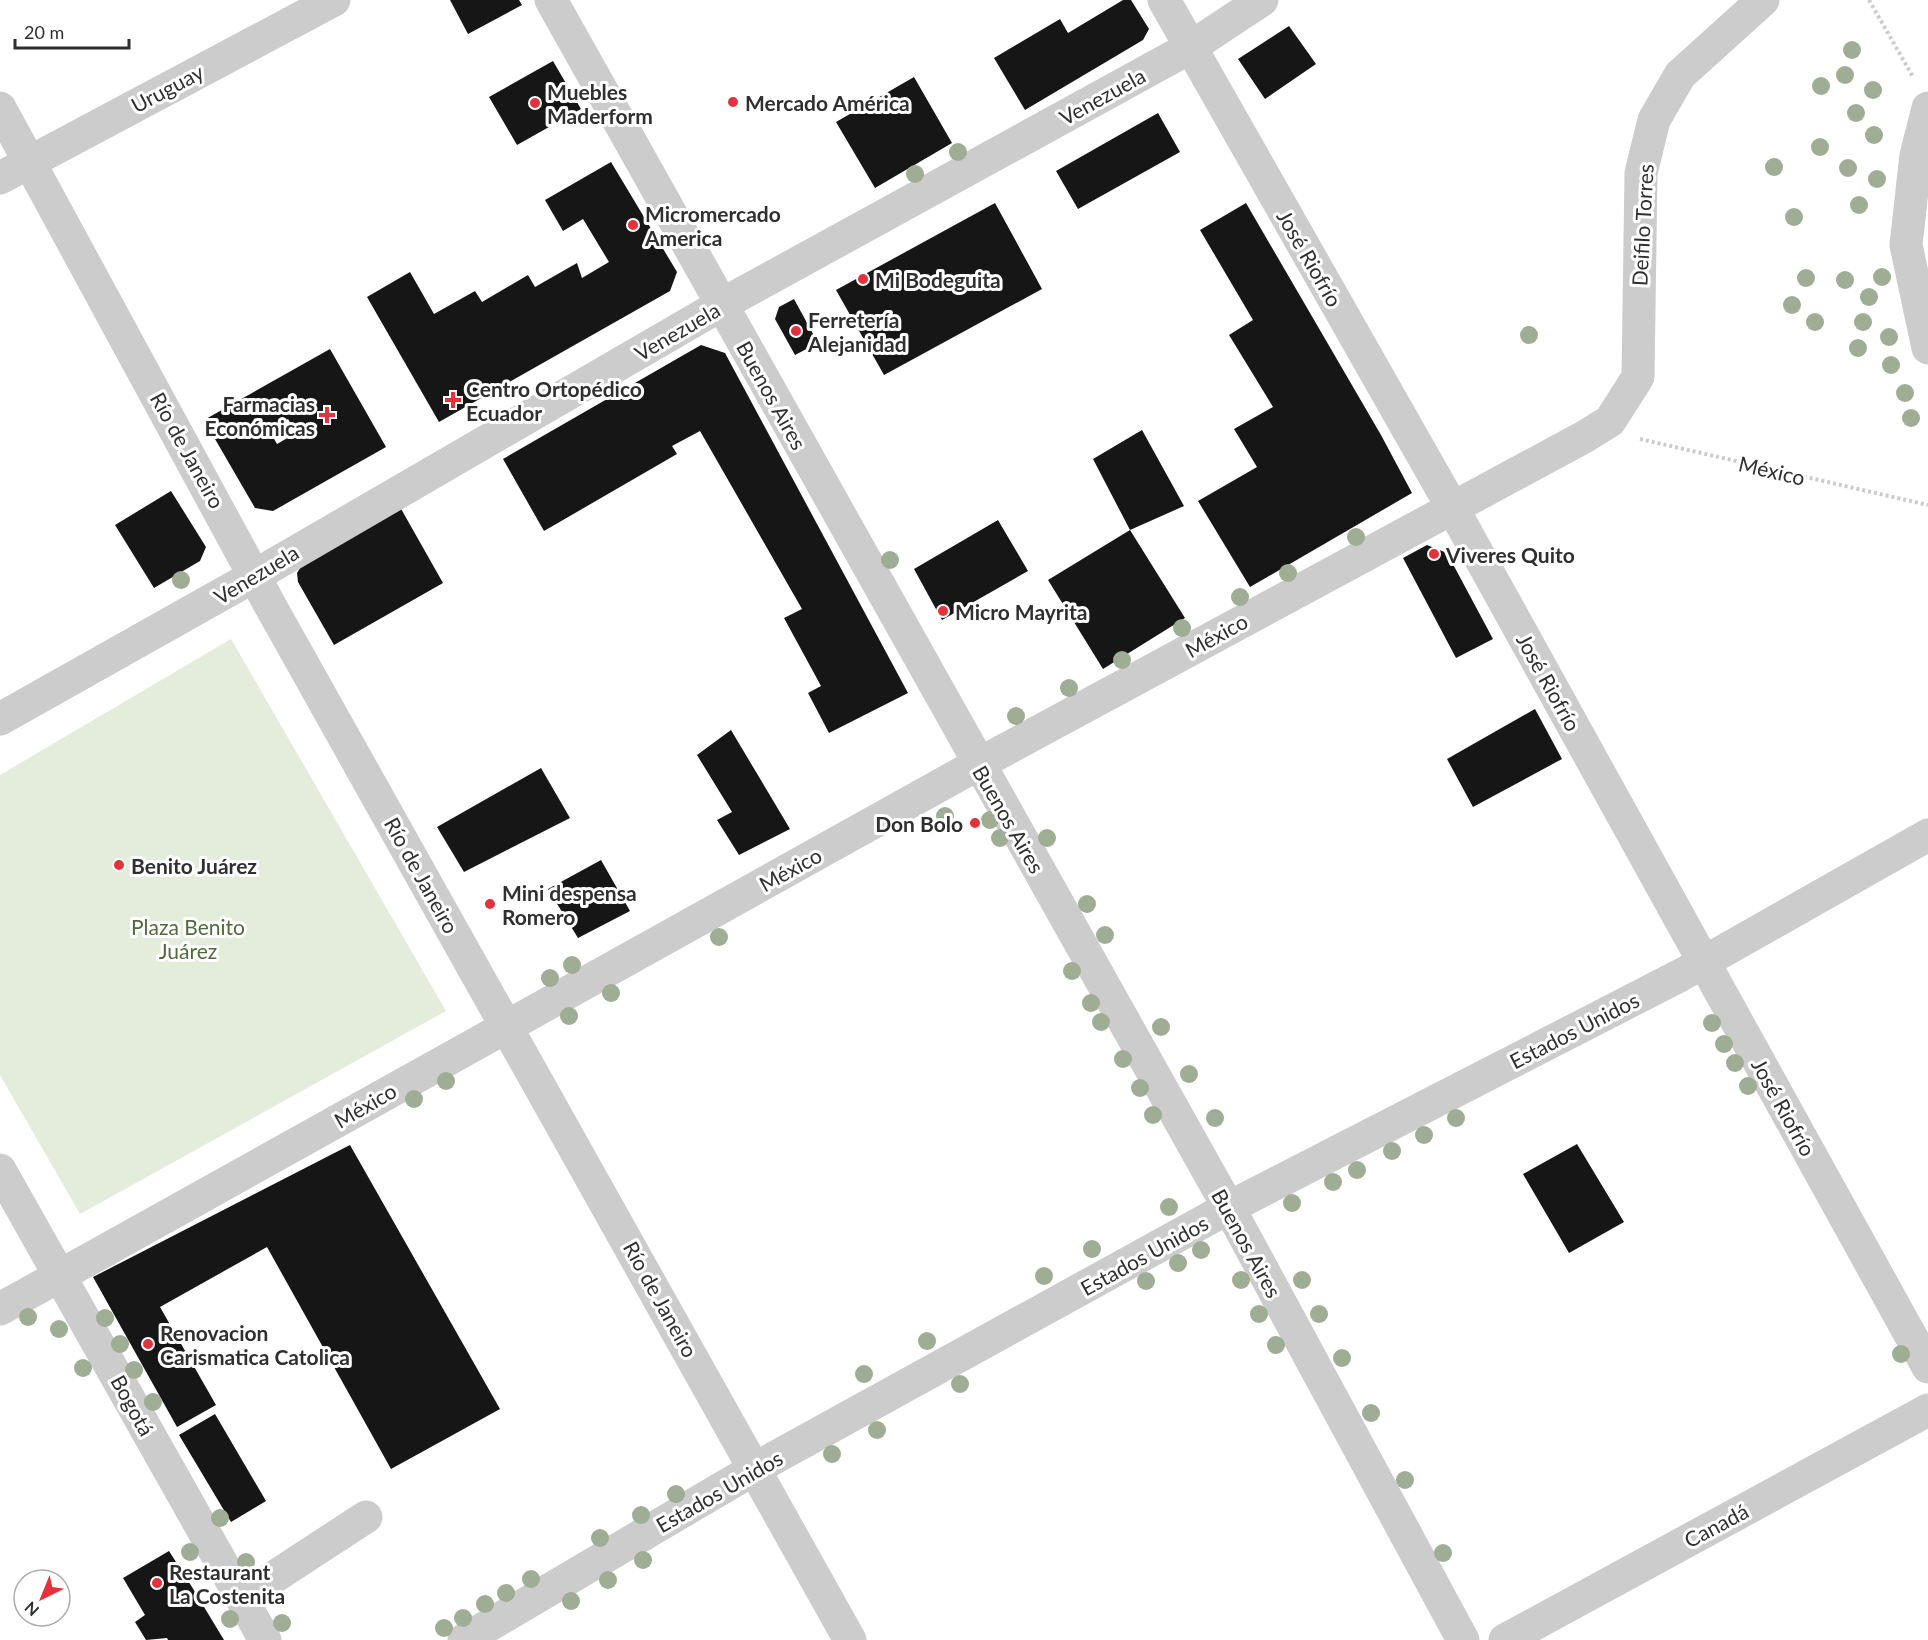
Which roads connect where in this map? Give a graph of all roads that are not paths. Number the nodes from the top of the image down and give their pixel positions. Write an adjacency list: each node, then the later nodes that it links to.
1 (334, 0): 9 (street, Uruguay)
2 (551, 0): 12 (street, Buenos Aires)
3 (1164, 0): 6 (street, José Riofrío)
4 (1262, 0): 6 (street, Venezuela)
5 (1763, 0): 14 (street, Deifilo Torres)
6 (1191, 47): 12 (street, Venezuela); 15 (street, José Riofrío)
7 (1922, 95): 10 (street)
8 (0, 108): 9 (street, Río de Janeiro)
9 (30, 160): 11 (street, Uruguay); 16 (street, Río de Janeiro)
10 (1922, 161): 13 (street)
11 (0, 178)
12 (721, 305): 16 (street, Venezuela); 18 (street, Buenos Aires)
13 (1928, 348)
14 (1584, 437): 15 (street, México)
15 (1452, 507): 18 (street, México); 20 (street, José Riofrío)
16 (256, 575): 17 (street, Venezuela); 21 (street, Río de Janeiro)
17 (0, 719)
18 (978, 765): 21 (street, México); 23 (street, Buenos Aires)
19 (1928, 835): 20 (street, Estados Unidos)
20 (1703, 963): 23 (street, Estados Unidos); 26 (street, José Riofrío)
21 (506, 1026): 24 (street, México); 28 (street, Río de Janeiro)
22 (0, 1170): 24 (street, Bogotá)
23 (1228, 1208): 28 (street, Estados Unidos); 34 (street, Buenos Aires)
24 (61, 1276): 25 (street, México); 30 (street, Bogotá)
25 (0, 1309)
26 (1928, 1367)
27 (1928, 1410): 35 (street, Canadá)
28 (756, 1468): 32 (street, Estados Unidos); 33 (street, Río de Janeiro)
29 (366, 1517): 30 (street)
30 (242, 1598): 31 (street, Bogotá)
31 (266, 1640)
32 (464, 1640)
33 (850, 1640)
34 (1462, 1640)
35 (1505, 1640)

